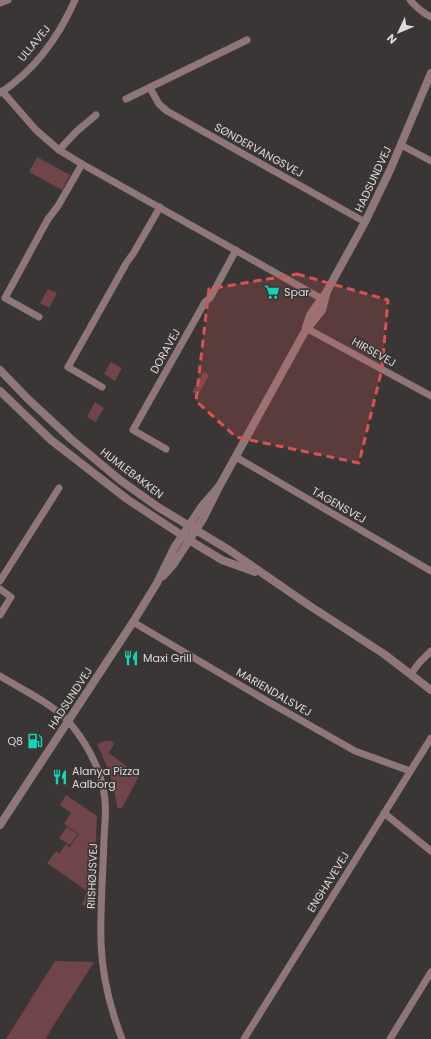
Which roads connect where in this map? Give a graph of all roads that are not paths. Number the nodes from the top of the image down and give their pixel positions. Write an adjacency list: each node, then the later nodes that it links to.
1 (8, 0): 4 (street)
2 (75, 0): 9 (street, ULLAVEJ)
3 (410, 0): 5 (street)
4 (0, 3)
5 (431, 17)
6 (247, 40): 8 (street)
7 (431, 73): 12 (street, HADSUNDVEJ)
8 (150, 88): 10 (street); 17 (street, SØNDERVANGSVEJ)
9 (1, 92): 13 (street)
10 (126, 100)
11 (96, 115): 13 (street)
12 (401, 145): 14 (street); 17 (street, HADSUNDVEJ)
13 (60, 150): 15 (street)
14 (431, 161)
15 (82, 164): 16 (street); 20 (street)
16 (160, 207): 18 (street); 23 (street)
17 (364, 222): 19 (street, HADSUNDVEJ)
18 (236, 250): 19 (street); 26 (street, DORAVEJ)
19 (323, 299): 21 (street, HADSUNDVEJ)
20 (39, 317)
21 (306, 330): 25 (street, HIRSEVEJ); 27 (street, HADSUNDVEJ)
22 (0, 370): 29 (street, HUMLEBAKKEN)
23 (102, 387)
24 (0, 391): 30 (street, HUMLEBAKKEN)
25 (431, 396)
26 (166, 449)
27 (236, 458): 29 (street, HADSUNDVEJ); 31 (street, TAGENSVEJ)
28 (60, 488): 33 (street)
29 (192, 528): 30 (street, HADSUNDVEJ); 32 (street, HUMLEBAKKEN)
30 (186, 538): 32 (street, HUMLEBAKKEN); 36 (street, HADSUNDVEJ)
31 (431, 571)
32 (265, 576): 38 (street, HUMLEBAKKEN)
33 (0, 581)
34 (0, 589): 35 (street)
35 (0, 615)
36 (133, 622): 41 (street, HADSUNDVEJ); 43 (street, MARIENDALSVEJ)
37 (431, 651): 38 (street)
38 (411, 674): 40 (street, HUMLEBAKKEN)
39 (0, 676): 41 (street, RIISHØJSVEJ)
40 (431, 690)
41 (68, 721): 45 (street, HADSUNDVEJ); 48 (street, RIISHØJSVEJ)
42 (431, 738): 43 (street, ENGHAVEVEJ)
43 (410, 771): 44 (street, ENGHAVEVEJ)
44 (384, 813): 46 (street); 49 (street, ENGHAVEVEJ)
45 (0, 825)
46 (431, 851)
47 (431, 972): 50 (street)
48 (122, 1039)
49 (244, 1039)
50 (390, 1039)

